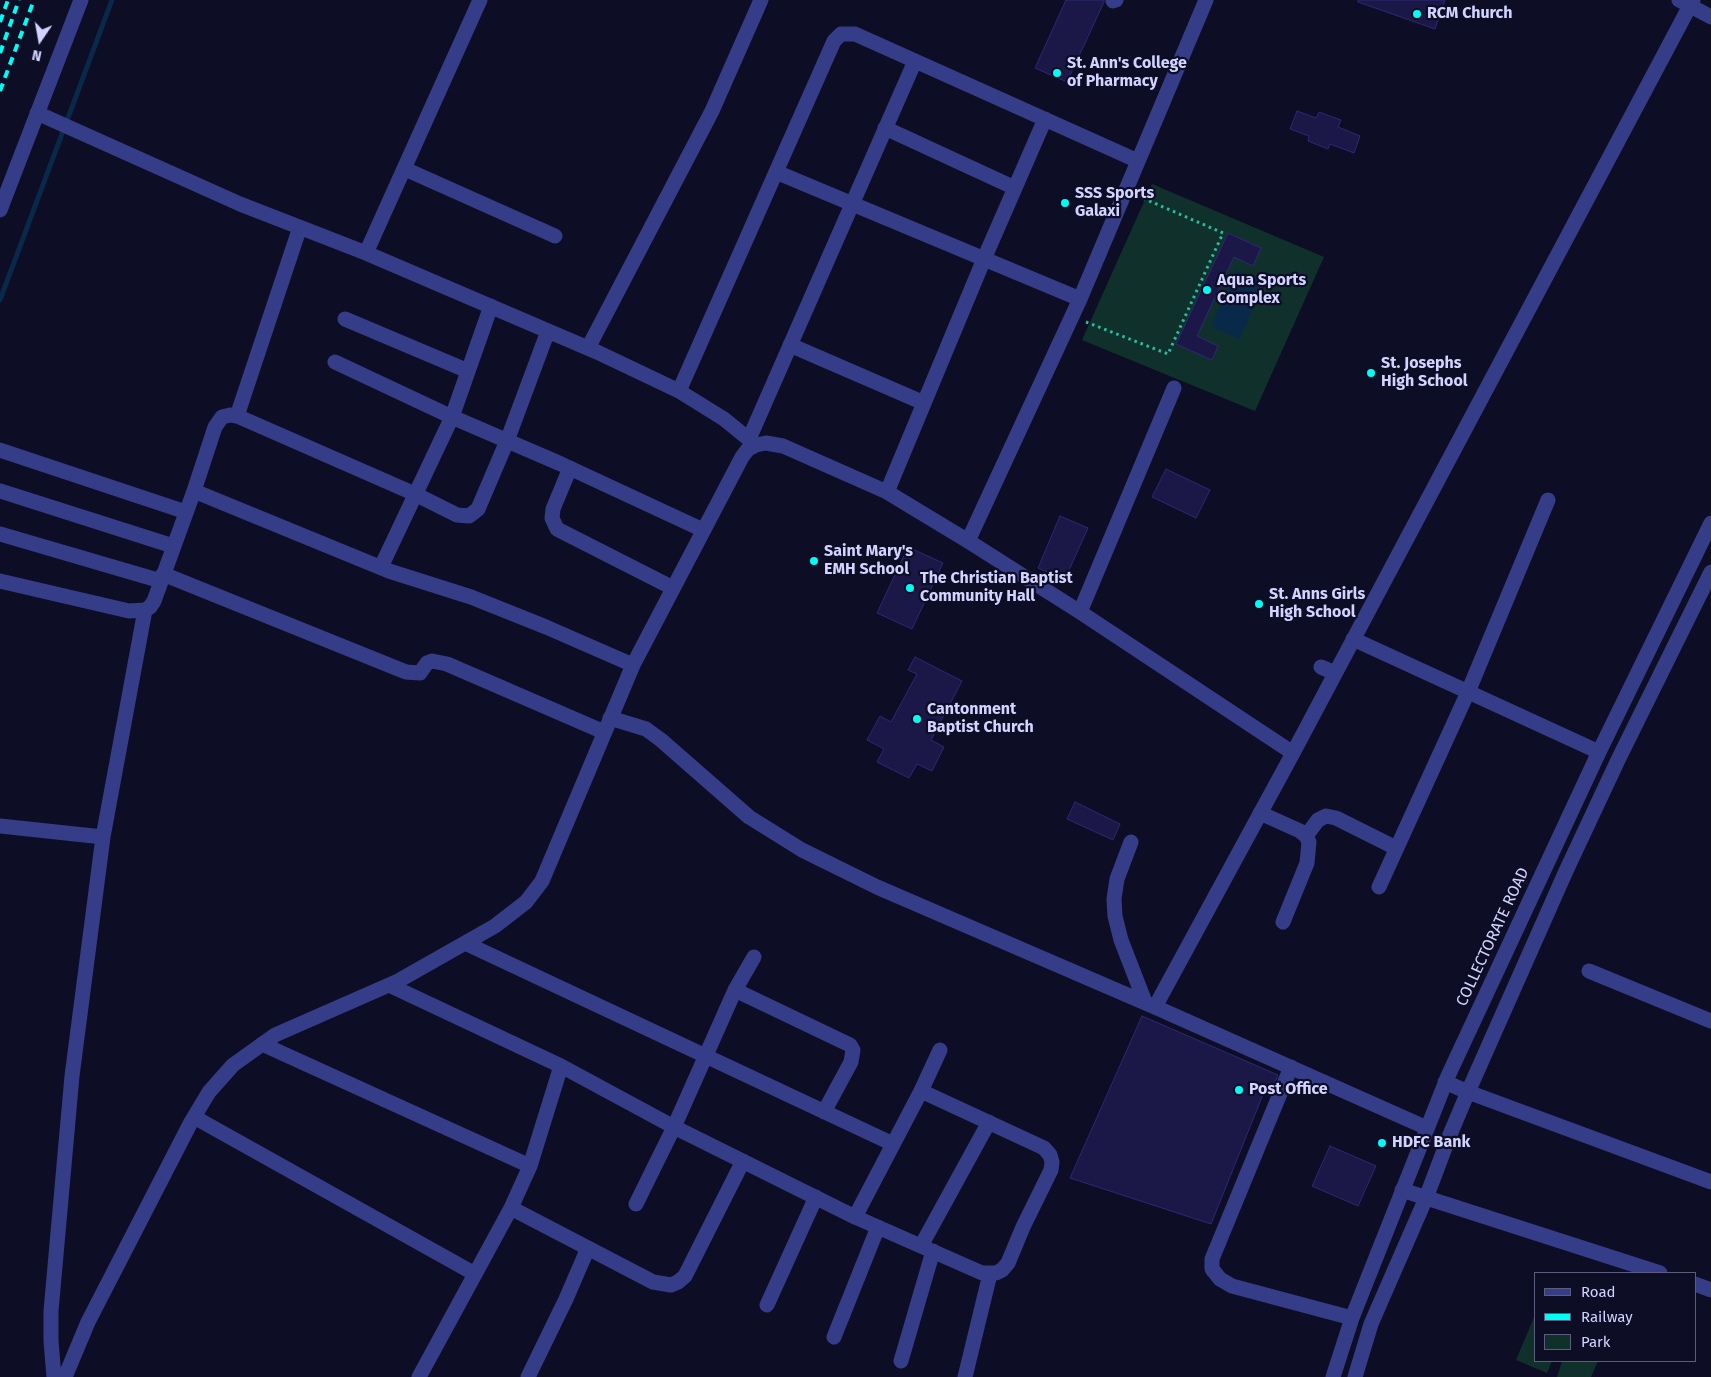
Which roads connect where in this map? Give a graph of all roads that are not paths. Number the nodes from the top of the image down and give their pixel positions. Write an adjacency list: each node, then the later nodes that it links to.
1 (81, 0): 8 (street)
2 (480, 0): 12 (street)
3 (761, 0): 26 (street)
4 (1206, 0): 11 (street)
5 (1687, 2): 6 (street); 56 (street)
6 (1711, 17)
7 (915, 60): 9 (street); 10 (street); 13 (street)
8 (37, 114): 16 (street); 17 (street)
9 (1045, 119): 11 (street); 14 (street)
10 (885, 128): 14 (street); 15 (street)
11 (1138, 161): 21 (street)
12 (405, 169): 18 (street); 19 (street)
13 (776, 172): 15 (street); 30 (street)
14 (1015, 188): 20 (street)
15 (852, 203): 20 (street); 25 (street)
16 (0, 210)
17 (300, 227): 19 (street); 32 (street)
18 (555, 236)
19 (366, 253): 22 (street)
20 (984, 259): 21 (street); 31 (street)
21 (1080, 299): 47 (street)
22 (492, 306): 24 (street); 28 (street)
23 (345, 319): 28 (street)
24 (548, 331): 26 (street); 34 (street)
25 (790, 345): 31 (street); 35 (street)
26 (588, 348): 30 (street)
27 (335, 362): 33 (street)
28 (468, 371): 33 (street)
29 (1174, 388): 55 (street)
30 (679, 391): 35 (street)
31 (924, 403): 40 (street)
32 (237, 416): 39 (street); 41 (street)
33 (452, 417): 34 (street); 41 (street)
34 (507, 441): 37 (street); 41 (street)
35 (752, 442): 40 (street); 45 (street)
36 (0, 450): 43 (street)
37 (570, 468): 45 (street); 53 (street)
38 (0, 491): 48 (street)
39 (194, 491): 43 (street); 49 (street)
40 (887, 492): 47 (street)
41 (416, 494): 49 (street)
42 (1548, 500): 60 (street)
43 (186, 512): 48 (street)
44 (1711, 523): 62 (street, COLLECTORATE ROAD)
45 (704, 530): 53 (street)
46 (0, 534): 51 (street)
47 (968, 541): 55 (street)
48 (173, 546): 51 (street)
49 (381, 567): 57 (street)
50 (1711, 572): 86 (street)
51 (162, 578): 54 (street); 61 (street)
52 (0, 581): 54 (street)
53 (673, 588): 57 (street)
54 (145, 610): 67 (street)
55 (1080, 612): 63 (street)
56 (1353, 639): 59 (street); 60 (street)
57 (633, 665): 61 (street)
58 (1321, 667): 59 (street)
59 (1335, 673): 63 (street)
60 (1468, 692): 62 (street); 69 (street)
61 (607, 725): 72 (street); 77 (street)
62 (1599, 752): 84 (street, COLLECTORATE ROAD)
63 (1293, 753): 64 (street)
64 (1260, 813): 66 (street); 77 (street)
65 (0, 826): 67 (street)
66 (1306, 836): 69 (street); 71 (street)
67 (102, 837): 114 (street)
68 (1131, 842): 77 (street)
69 (1396, 848): 70 (street)
70 (1378, 887)
71 (1283, 922)
72 (465, 943): 75 (street); 81 (street)
73 (754, 957): 76 (street)
74 (1589, 971): 78 (street)
75 (389, 985): 79 (street); 82 (street)
76 (735, 990): 81 (street); 87 (street)
77 (1150, 1004): 83 (street)
78 (1711, 1021)
79 (262, 1044): 88 (street); 94 (street)
80 (940, 1050): 85 (street)
81 (706, 1056): 87 (street); 90 (street)
82 (561, 1066): 90 (street); 94 (street)
83 (1291, 1067): 91 (street); 111 (street)
84 (1445, 1082): 86 (street); 91 (street, COLLECTORATE ROAD)
85 (921, 1091): 89 (street); 92 (street)
86 (1468, 1092): 95 (street); 98 (street)
87 (824, 1112): 92 (street)
88 (194, 1117): 106 (street); 115 (street)
89 (988, 1122): 104 (street); 107 (street)
90 (674, 1126): 93 (street); 99 (street)
91 (1427, 1128): 96 (street, COLLECTORATE ROAD)
92 (893, 1144): 101 (street)
93 (743, 1161): 97 (street); 103 (street)
94 (530, 1166): 100 (street)
95 (1711, 1182)
96 (1402, 1190): 98 (street); 111 (street, COLLECTORATE ROAD)
97 (816, 1197): 101 (street); 110 (street)
98 (1426, 1198): 105 (street); 120 (street)
99 (636, 1204)
100 (511, 1208): 103 (street); 106 (street)
101 (855, 1217): 102 (street)
102 (878, 1227): 104 (street); 112 (street)
103 (588, 1248): 117 (street)
104 (927, 1249): 107 (street); 113 (street)
105 (1657, 1272)
106 (475, 1274): 116 (street)
107 (990, 1274): 118 (street)
108 (1696, 1284): 109 (street)
109 (1711, 1290)
110 (767, 1304)
111 (1352, 1318): 119 (street, COLLECTORATE ROAD)
112 (834, 1336)
113 (901, 1361)
114 (54, 1377)
115 (65, 1377)
116 (419, 1377)
117 (528, 1377)
118 (964, 1377)
119 (1333, 1377)
120 (1355, 1377)

